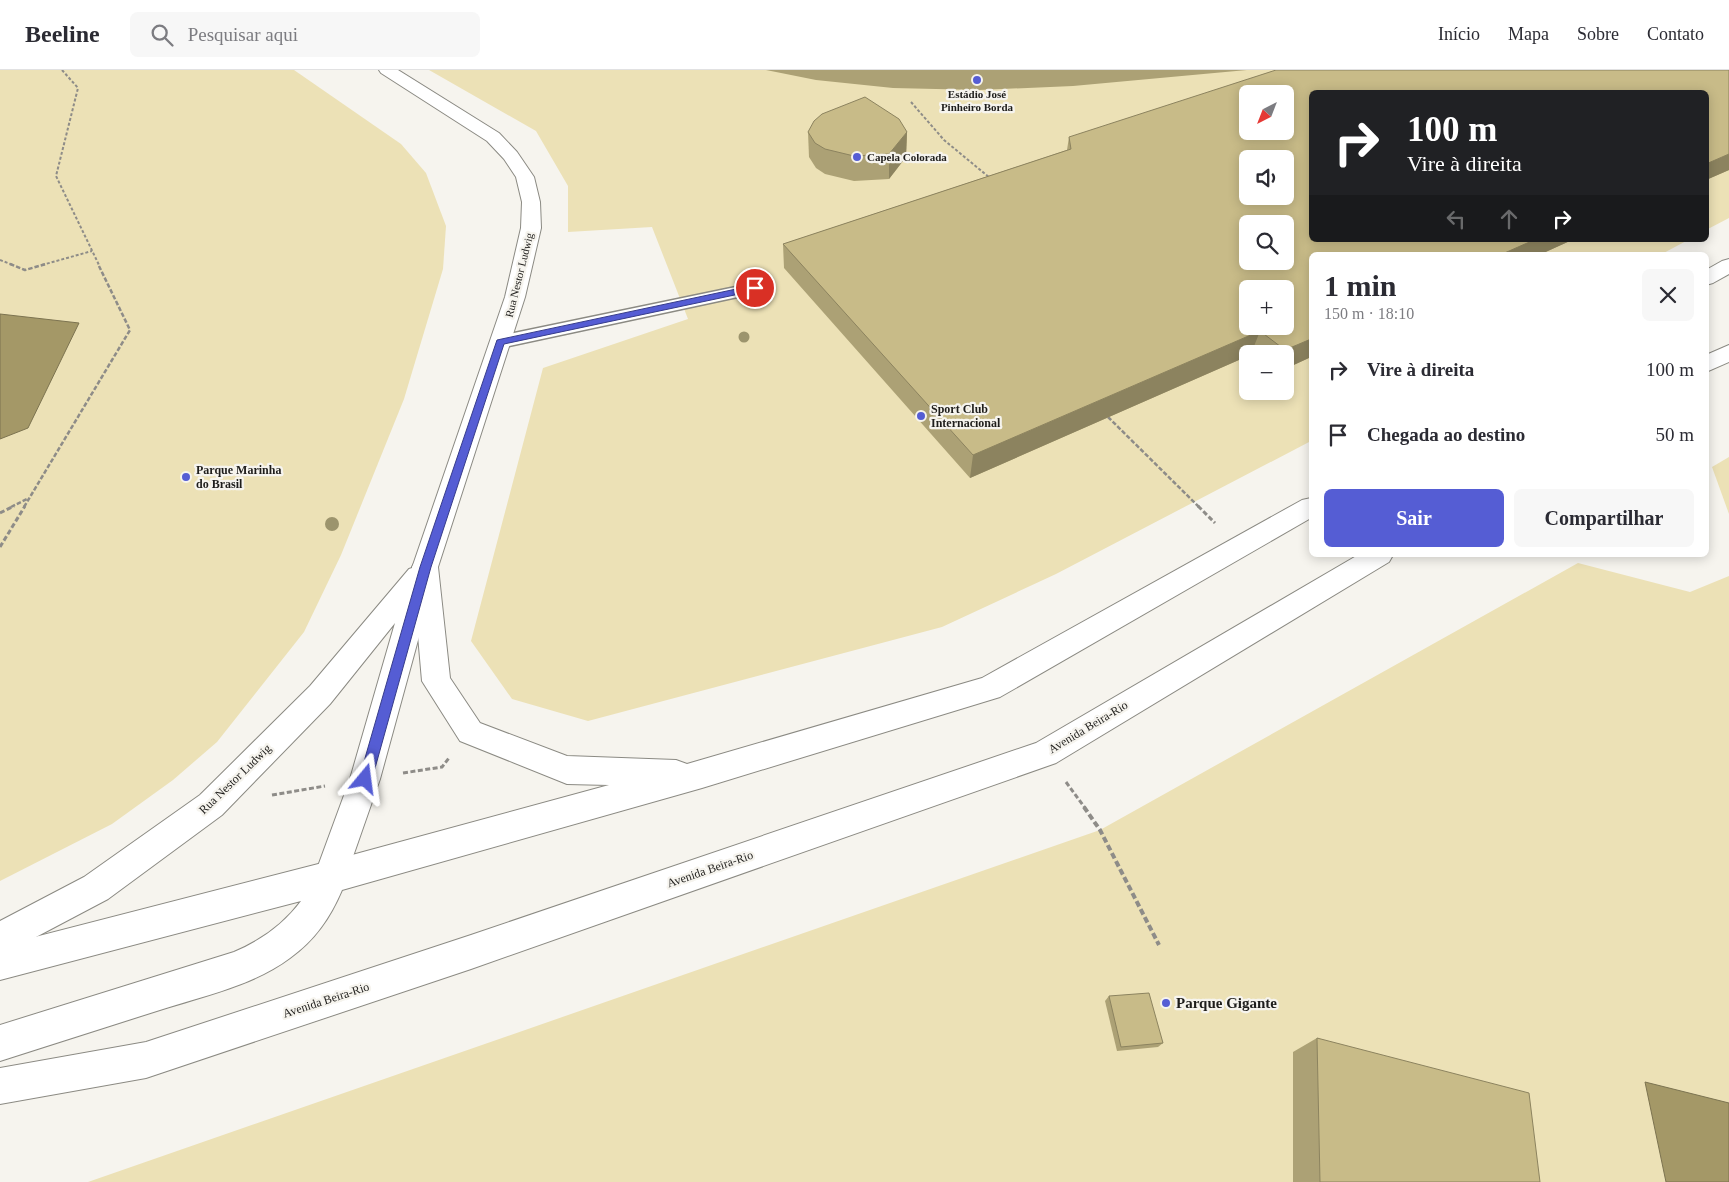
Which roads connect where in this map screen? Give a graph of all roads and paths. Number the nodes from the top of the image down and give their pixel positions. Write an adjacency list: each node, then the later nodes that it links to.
1 (62, 70): 5 (path)
2 (387, 70): 10 (main road, Rua Nestor Ludwig)
3 (911, 102): 4 (path)
4 (993, 180)
5 (92, 251): 6 (path); 14 (path)
6 (0, 260)
7 (1729, 265): 8 (main road)
8 (1709, 277)
9 (755, 288): 10 (lane)
10 (500, 342): 20 (main road, Rua Nestor Ludwig)
11 (1729, 352): 12 (main road)
12 (1709, 363)
13 (1108, 417): 17 (path)
14 (28, 499): 16 (path); 18 (path)
15 (1309, 508): 17 (main road)
16 (0, 513)
17 (1238, 546): 21 (main road)
18 (0, 547)
19 (1377, 557): 28 (main road, Avenida Beira-Rio)
20 (425, 567): 21 (main road); 23 (main road, Rua Nestor Ludwig); 24 (main road, Rua Nestor Ludwig)
21 (702, 774): 23 (main road)
22 (1070, 787): 25 (path)
23 (330, 877): 26 (main road); 27 (main road, Rua Nestor Ludwig)
24 (0, 939)
25 (1159, 945)
26 (0, 963)
27 (0, 1043)
28 (0, 1086)

